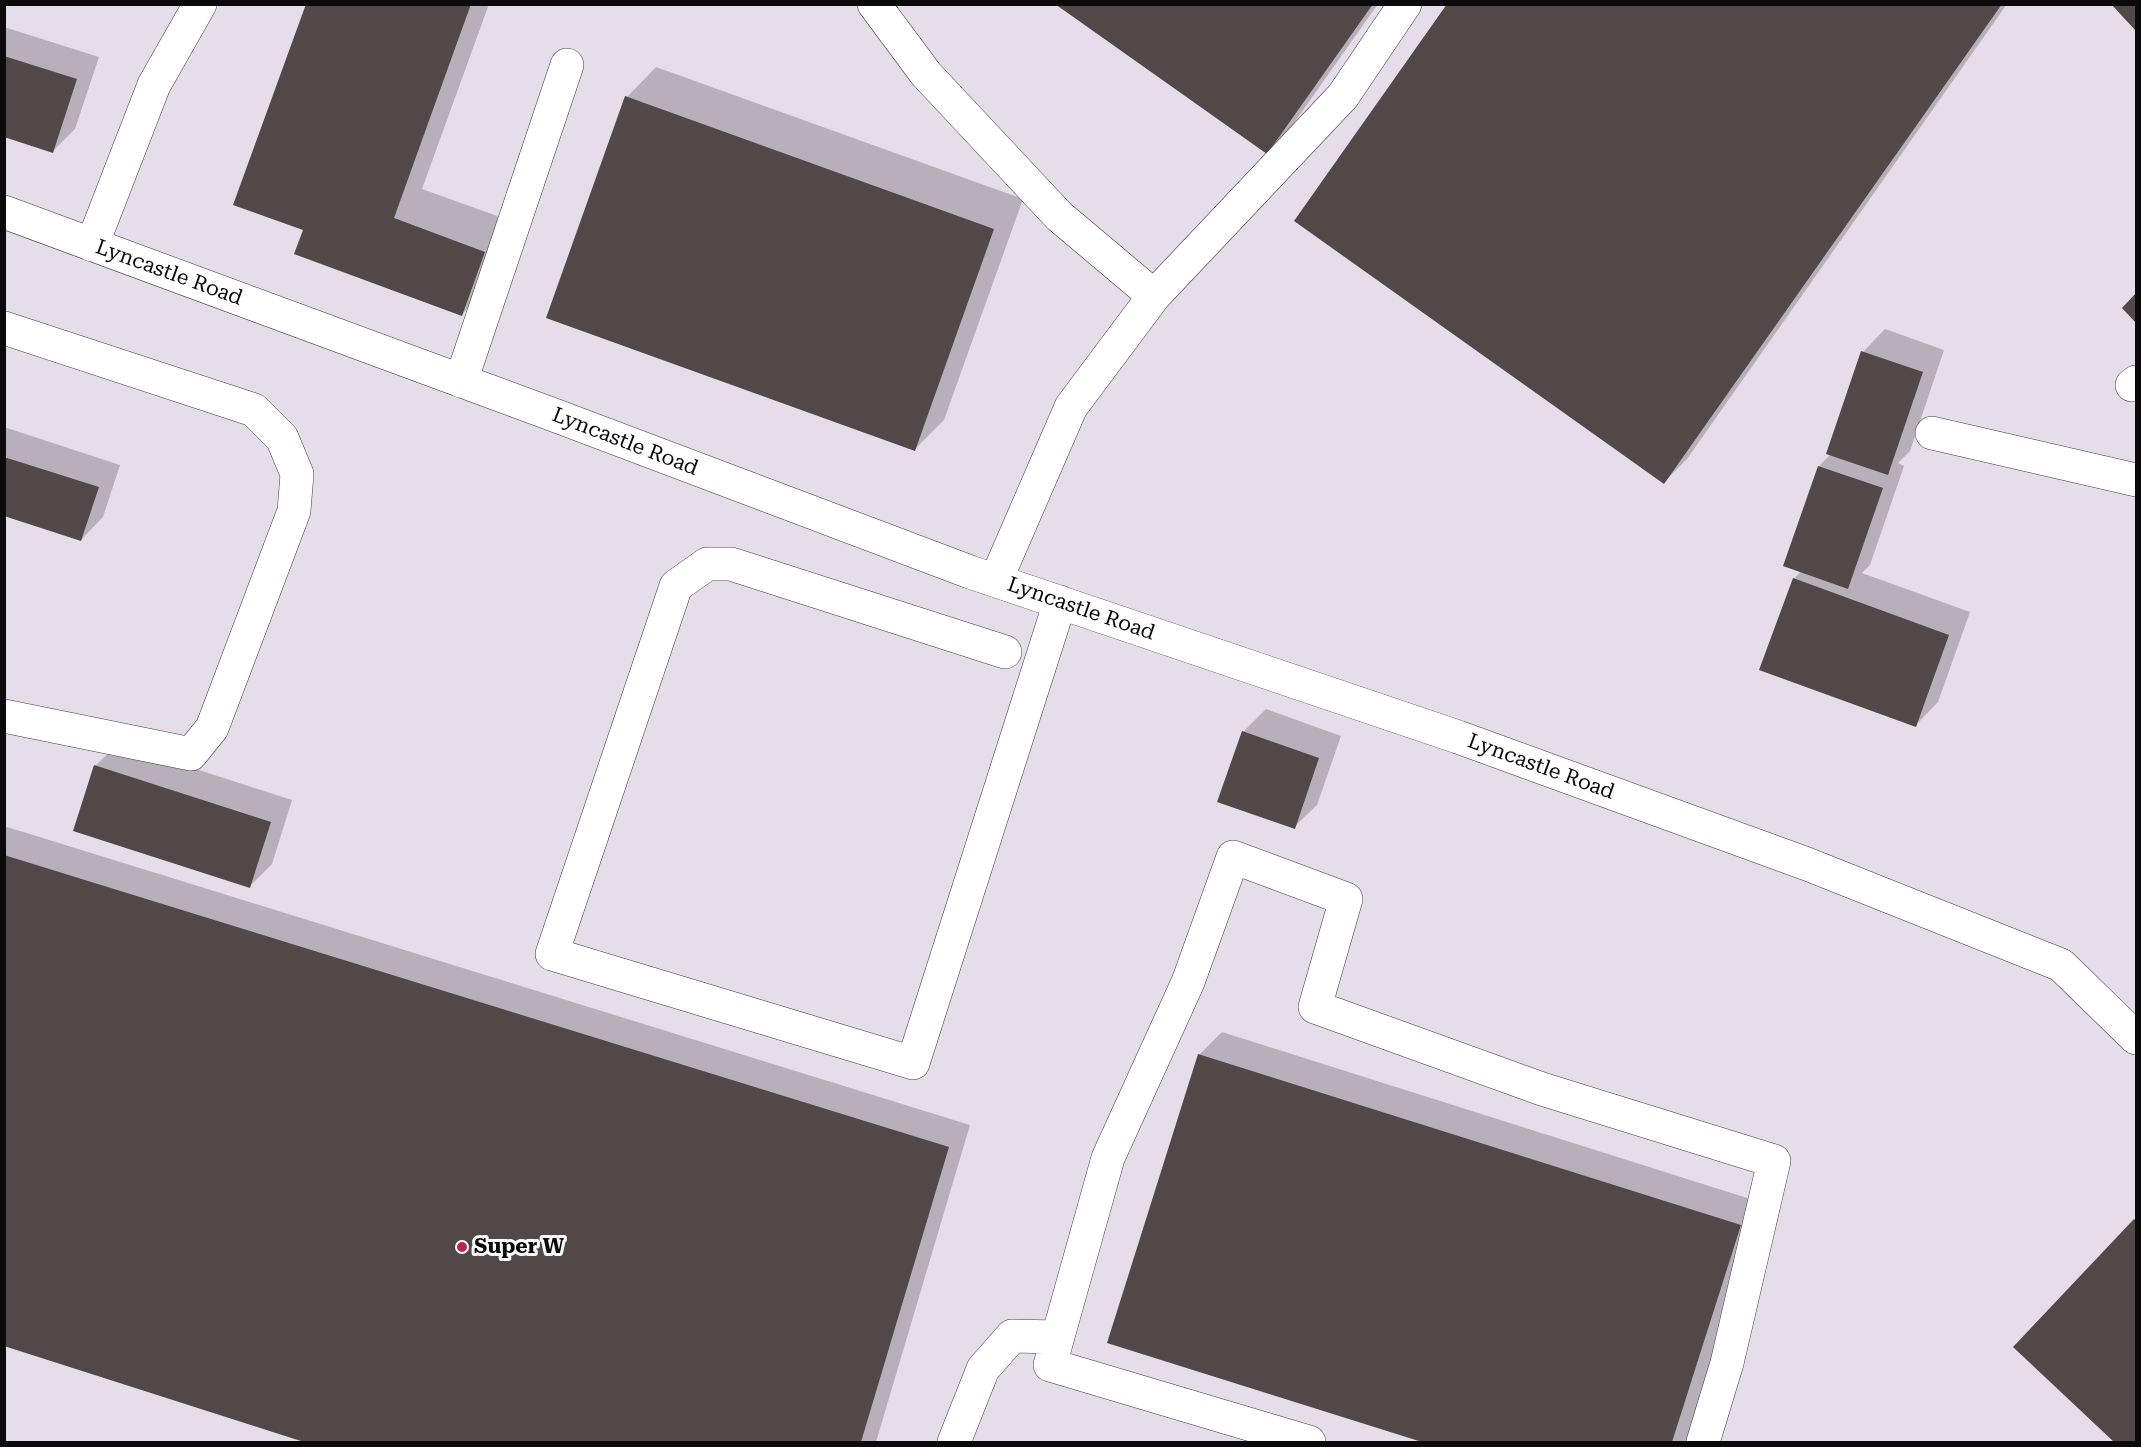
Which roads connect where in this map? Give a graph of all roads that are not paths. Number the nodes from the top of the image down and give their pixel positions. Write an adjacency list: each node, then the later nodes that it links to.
1 (200, 4): 6 (street)
2 (874, 4): 7 (street)
3 (1405, 4): 7 (street)
4 (567, 65): 9 (street)
5 (4, 212): 6 (street, Lyncastle Road)
6 (92, 245): 9 (street, Lyncastle Road)
7 (1154, 296): 12 (street)
8 (4, 328): 15 (street)
9 (461, 381): 12 (street, Lyncastle Road)
10 (1932, 433): 11 (street)
11 (2136, 480)
12 (996, 580): 13 (street, Lyncastle Road)
13 (1060, 602): 14 (street); 16 (street, Lyncastle Road)
14 (1005, 652)
15 (4, 716)
16 (2136, 1038)
17 (1057, 1337): 18 (street); 19 (street); 20 (street)
18 (954, 1443)
19 (1309, 1443)
20 (1703, 1443)

